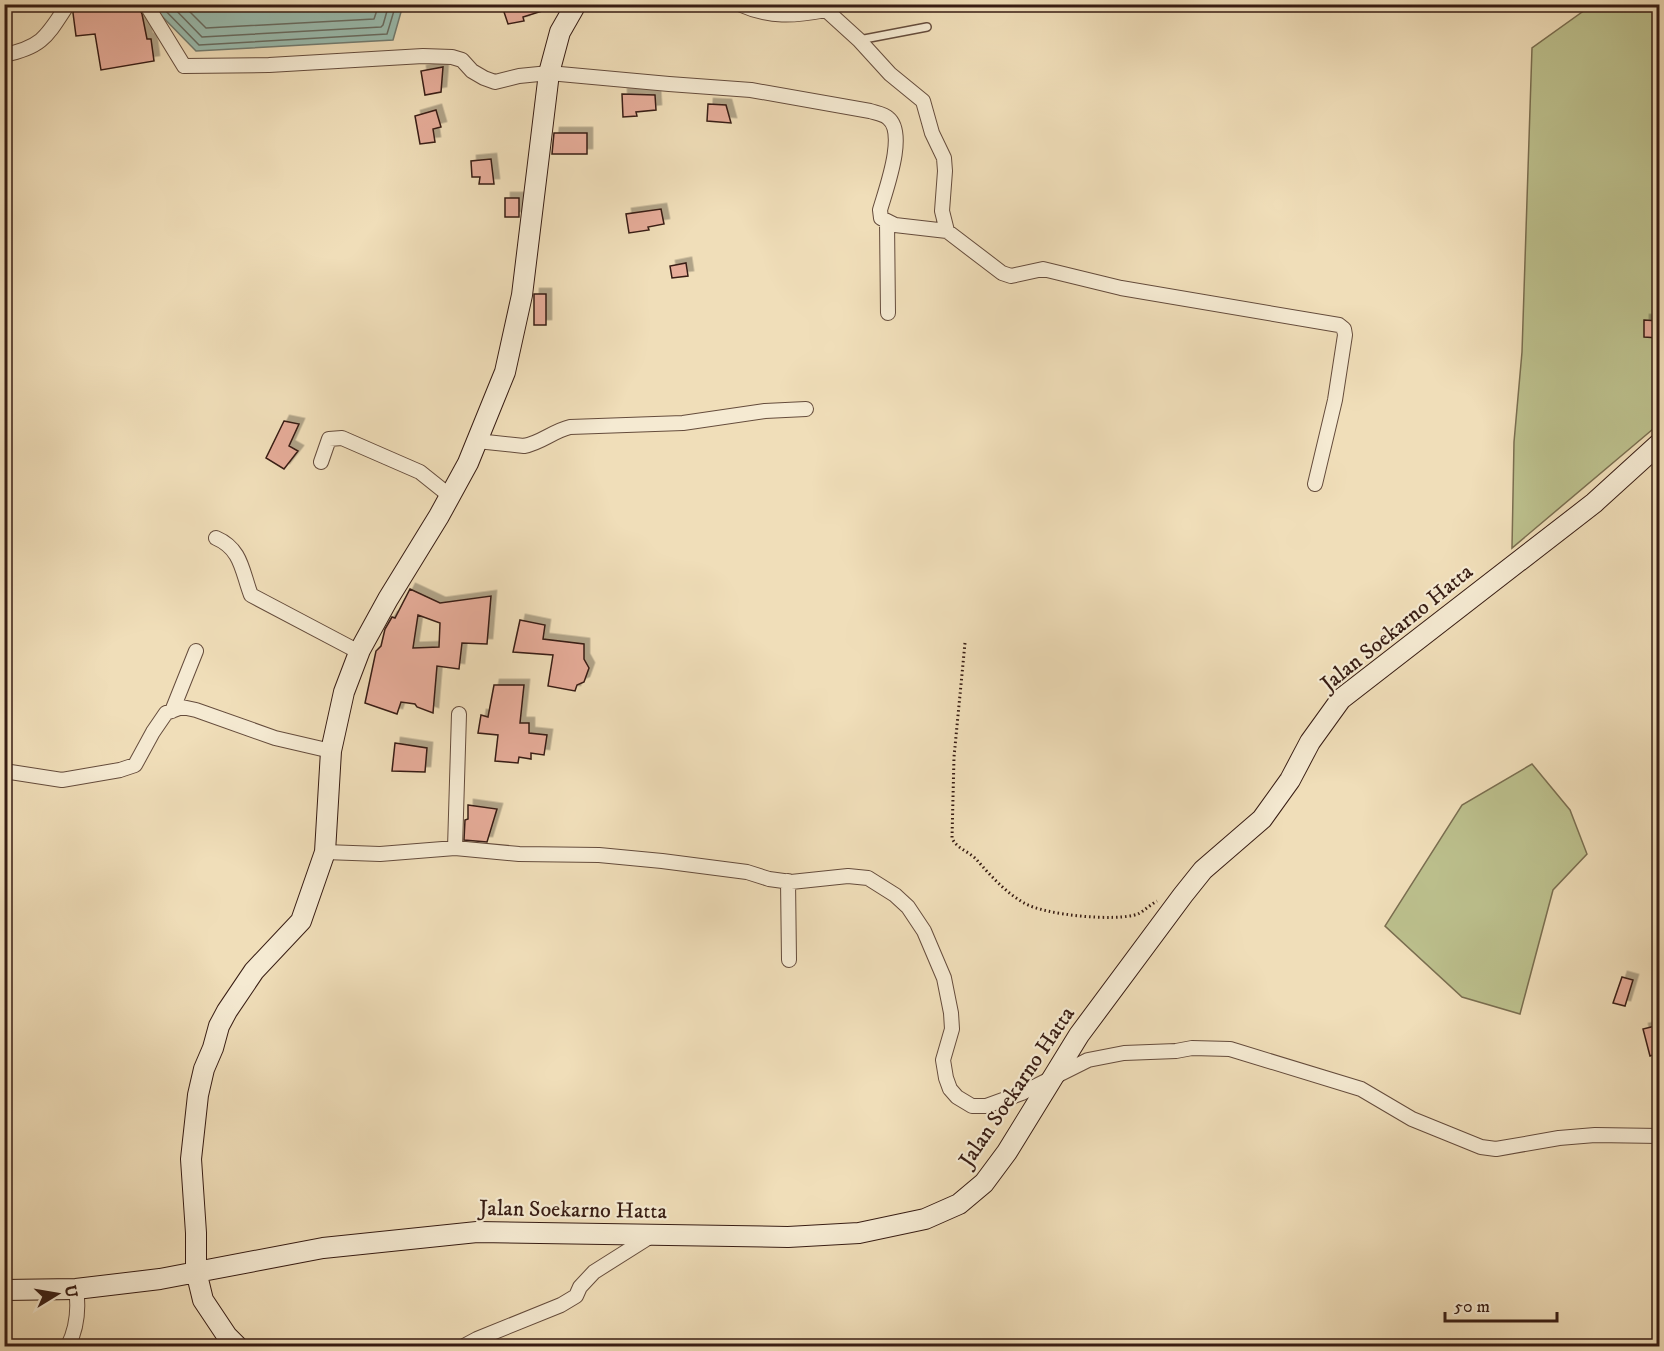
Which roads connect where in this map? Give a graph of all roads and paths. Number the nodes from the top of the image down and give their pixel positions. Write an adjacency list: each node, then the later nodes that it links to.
1 (68, 4): 8 (street)
2 (146, 4): 9 (street)
3 (576, 4): 9 (street)
4 (740, 4): 5 (street)
5 (820, 8): 7 (street)
6 (927, 27): 7 (lane)
7 (859, 40): 11 (street)
8 (4, 55)
9 (549, 73): 10 (street); 14 (street)
10 (887, 222): 11 (street); 12 (street)
11 (947, 231): 17 (street)
12 (888, 313)
13 (806, 409): 14 (street)
14 (477, 441): 18 (street)
15 (1659, 443): 30 (street, Jalan Soekarno Hatta)
16 (321, 462): 18 (street)
17 (1315, 484)
18 (450, 496): 22 (street)
19 (216, 538): 22 (street)
20 (965, 643): 30 (path)
21 (196, 651): 23 (street)
22 (359, 652): 25 (street)
23 (172, 711): 25 (street); 26 (street)
24 (459, 714): 27 (street)
25 (331, 751): 28 (street)
26 (4, 771)
27 (455, 848): 28 (street); 29 (street)
28 (325, 852): 35 (street)
29 (788, 881): 31 (street); 32 (street)
30 (1183, 895): 32 (street, Jalan Soekarno Hatta)
31 (789, 960)
32 (1055, 1075): 33 (street); 34 (street, Jalan Soekarno Hatta)
33 (1659, 1136)
34 (653, 1235): 35 (street, Jalan Soekarno Hatta); 40 (street)
35 (196, 1271): 36 (street, Jalan Soekarno Hatta); 39 (street)
36 (76, 1289): 37 (street, Jalan Soekarno Hatta); 38 (street)
37 (4, 1290)
38 (68, 1347)
39 (237, 1347)
40 (464, 1347)

